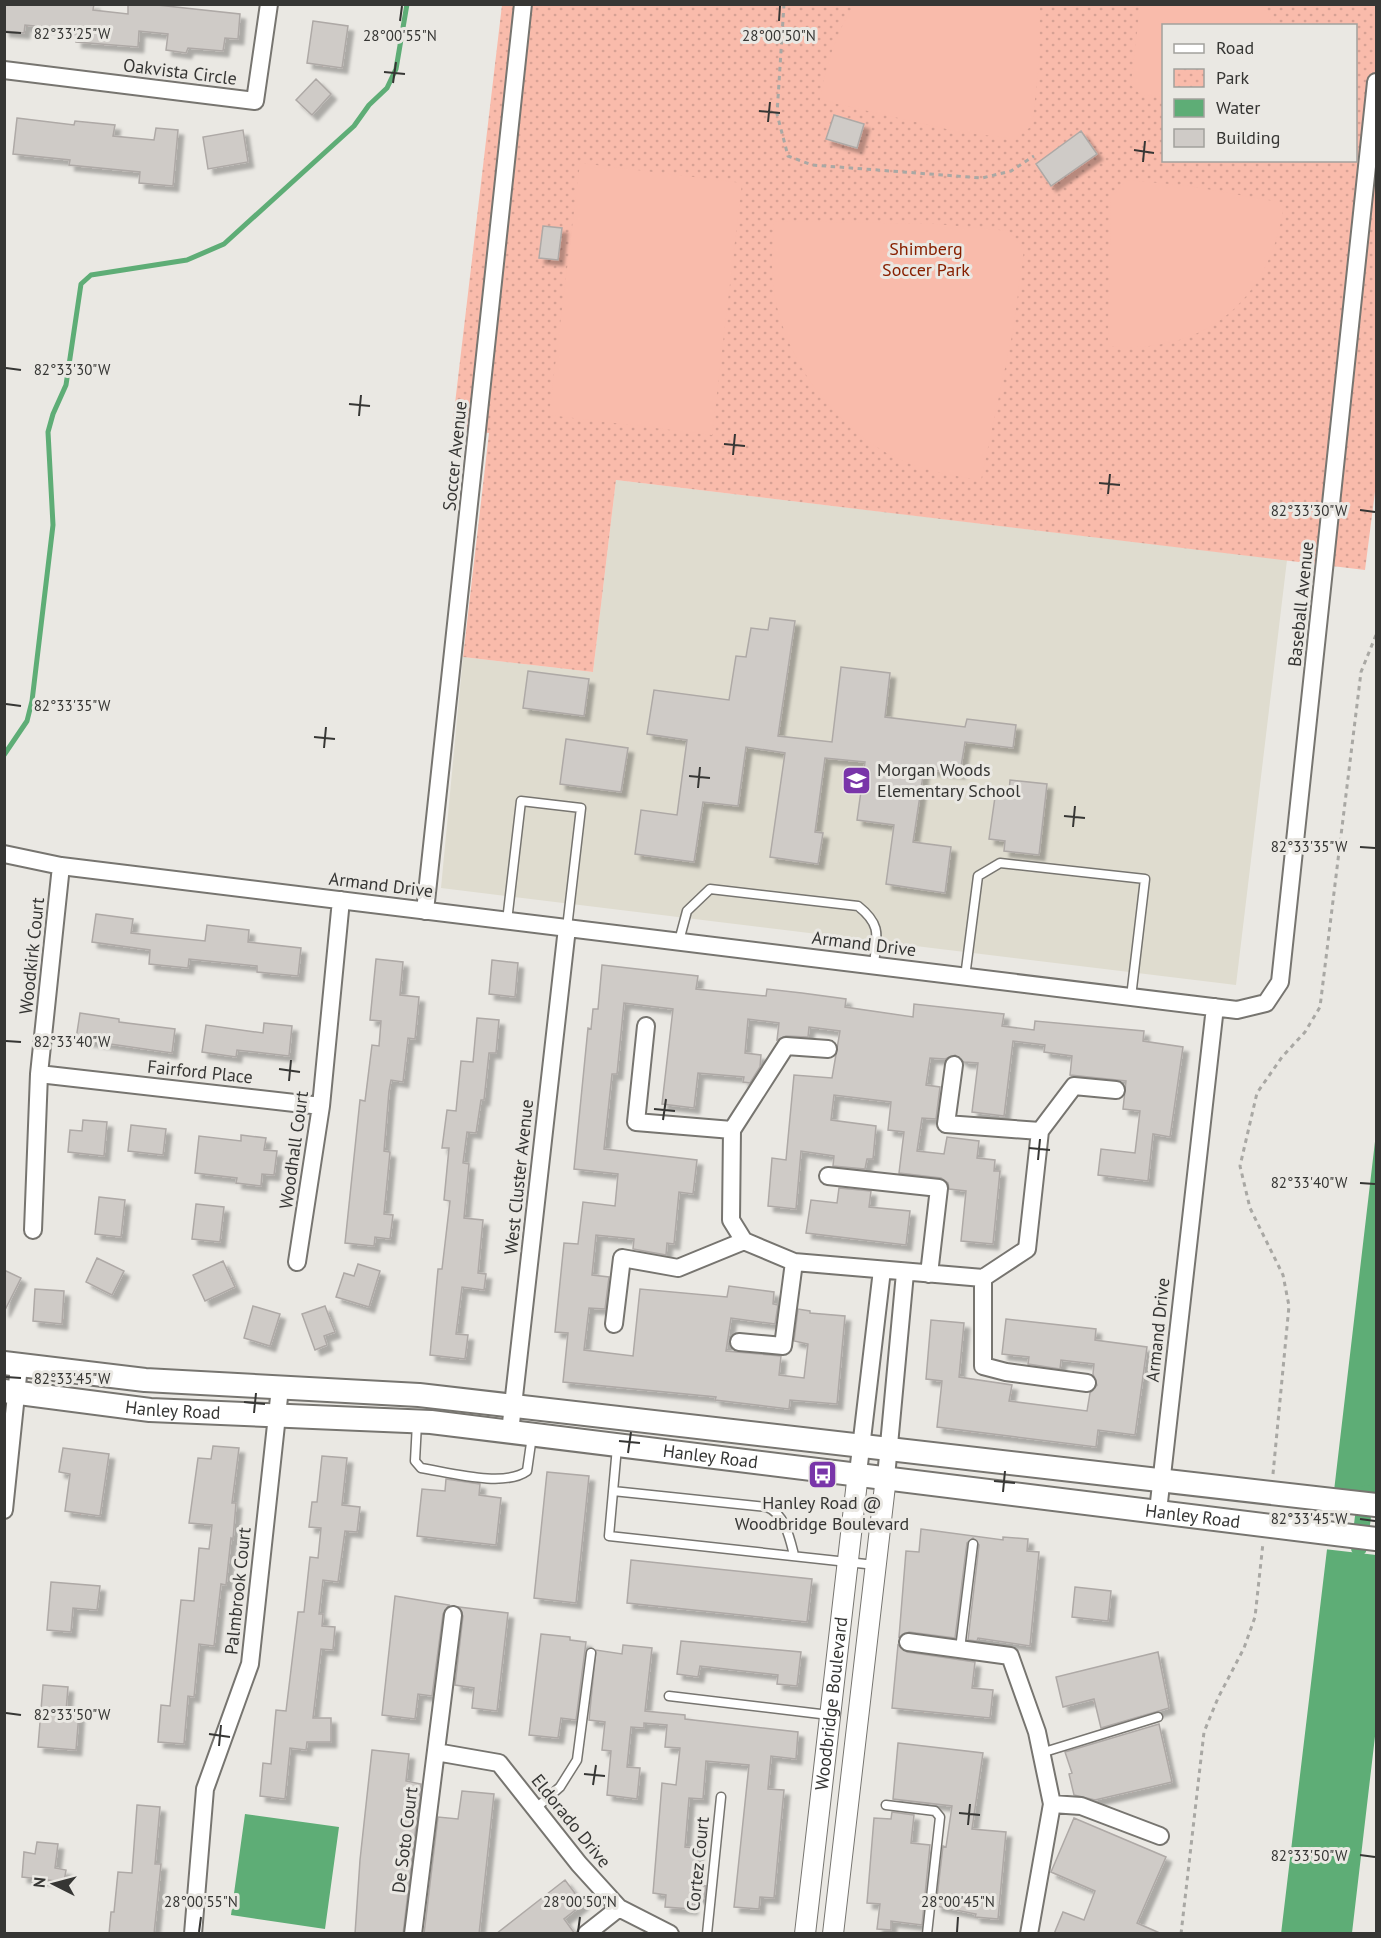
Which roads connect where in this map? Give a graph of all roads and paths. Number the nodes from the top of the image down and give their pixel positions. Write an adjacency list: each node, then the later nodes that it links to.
1 (269, 4): 4 (street, Oakvista Circle)
2 (523, 4): 11 (street, Soccer Avenue)
3 (784, 4): 6 (path)
4 (4, 70)
5 (1377, 82): 18 (street, Baseball Avenue)
6 (1034, 156)
7 (1377, 634): 54 (path)
8 (4, 854): 9 (street, Armand Drive)
9 (61, 866): 10 (street, Armand Drive); 22 (street, Woodkirk Court)
10 (341, 900): 11 (street, Armand Drive); 24 (street, Woodhall Court)
11 (424, 911): 12 (street, Armand Drive)
12 (507, 921): 13 (street, Armand Drive); 13 (lane)
13 (567, 928): 14 (street, Armand Drive); 42 (street, West Cluster Avenue)
14 (680, 941): 15 (street, Armand Drive); 15 (lane)
15 (874, 964): 16 (street, Armand Drive)
16 (965, 977): 17 (street, Armand Drive); 17 (lane)
17 (1131, 997): 18 (street, Armand Drive)
18 (1215, 1007): 52 (street, Armand Drive)
19 (646, 1026): 25 (street)
20 (828, 1048): 25 (street)
21 (954, 1065): 26 (street)
22 (39, 1074): 24 (street, Fairford Place); 28 (street, Woodkirk Court)
23 (1116, 1090): 26 (street)
24 (321, 1106): 30 (street, Woodhall Court)
25 (732, 1130): 29 (street)
26 (1040, 1131): 35 (street)
27 (828, 1176): 34 (street)
28 (33, 1230)
29 (744, 1241): 31 (street); 36 (street)
30 (297, 1262)
31 (794, 1262): 32 (street); 37 (street)
32 (882, 1270): 33 (street); 48 (street)
33 (908, 1273): 34 (street); 49 (street)
34 (929, 1274): 35 (street)
35 (983, 1278): 39 (street)
36 (614, 1324)
37 (739, 1341)
38 (12, 1364): 40 (main road, Hanley Road); 41 (street)
39 (1087, 1383)
40 (280, 1388): 42 (main road, Hanley Road); 43 (street, Palmbrook Court)
41 (11, 1392): 43 (main road, Hanley Road); 56 (street)
42 (513, 1405): 45 (street, West Cluster Avenue); 48 (main road, Hanley Road)
43 (278, 1415): 44 (main road, Hanley Road); 79 (street, Palmbrook Court)
44 (417, 1421): 45 (main road, Hanley Road); 46 (lane)
45 (510, 1432): 46 (main road, Hanley Road)
46 (532, 1436): 47 (main road, Hanley Road)
47 (617, 1446): 50 (main road, Hanley Road); 53 (lane)
48 (860, 1446): 49 (main road, Hanley Road); 50 (street)
49 (888, 1448): 51 (street); 52 (main road, Hanley Road)
50 (858, 1473): 51 (main road, Hanley Road); 62 (street, Woodbridge Boulevard)
51 (885, 1477): 57 (main road, Hanley Road); 63 (street, Woodbridge Boulevard)
52 (1161, 1480): 54 (main road, Hanley Road); 57 (street, Armand Drive)
53 (613, 1491): 61 (lane); 61 (lane)
54 (1270, 1494): 55 (main road, Hanley Road)
55 (1377, 1505)
56 (4, 1510)
57 (1158, 1511): 58 (main road, Hanley Road)
58 (1265, 1525): 59 (main road, Hanley Road); 88 (path)
59 (1377, 1539)
60 (973, 1544): 66 (lane)
61 (794, 1555): 62 (lane)
62 (847, 1561): 63 (lane); 69 (street, Woodbridge Boulevard)
63 (875, 1565): 85 (street, Woodbridge Boulevard)
64 (453, 1615): 71 (street, De Soto Court)
65 (908, 1642): 66 (street)
66 (960, 1649): 72 (street)
67 (591, 1653): 76 (lane)
68 (669, 1696): 69 (lane)
69 (830, 1715): 84 (street, Woodbridge Boulevard)
70 (1158, 1717): 72 (lane)
71 (436, 1752): 76 (street, Eldorado Drive); 80 (street, De Soto Court)
72 (1041, 1753): 74 (street)
73 (722, 1797): 83 (lane, Cortez Court)
74 (1052, 1804): 77 (street); 87 (street)
75 (886, 1805): 86 (lane)
76 (535, 1809): 78 (street, Eldorado Drive)
77 (1160, 1836)
78 (619, 1908): 81 (street); 82 (street, Eldorado Drive)
79 (193, 1934)
80 (413, 1934)
81 (586, 1934)
82 (670, 1934)
83 (707, 1934)
84 (805, 1934)
85 (833, 1934)
86 (927, 1934)
87 (1029, 1934)
88 (1181, 1934)

